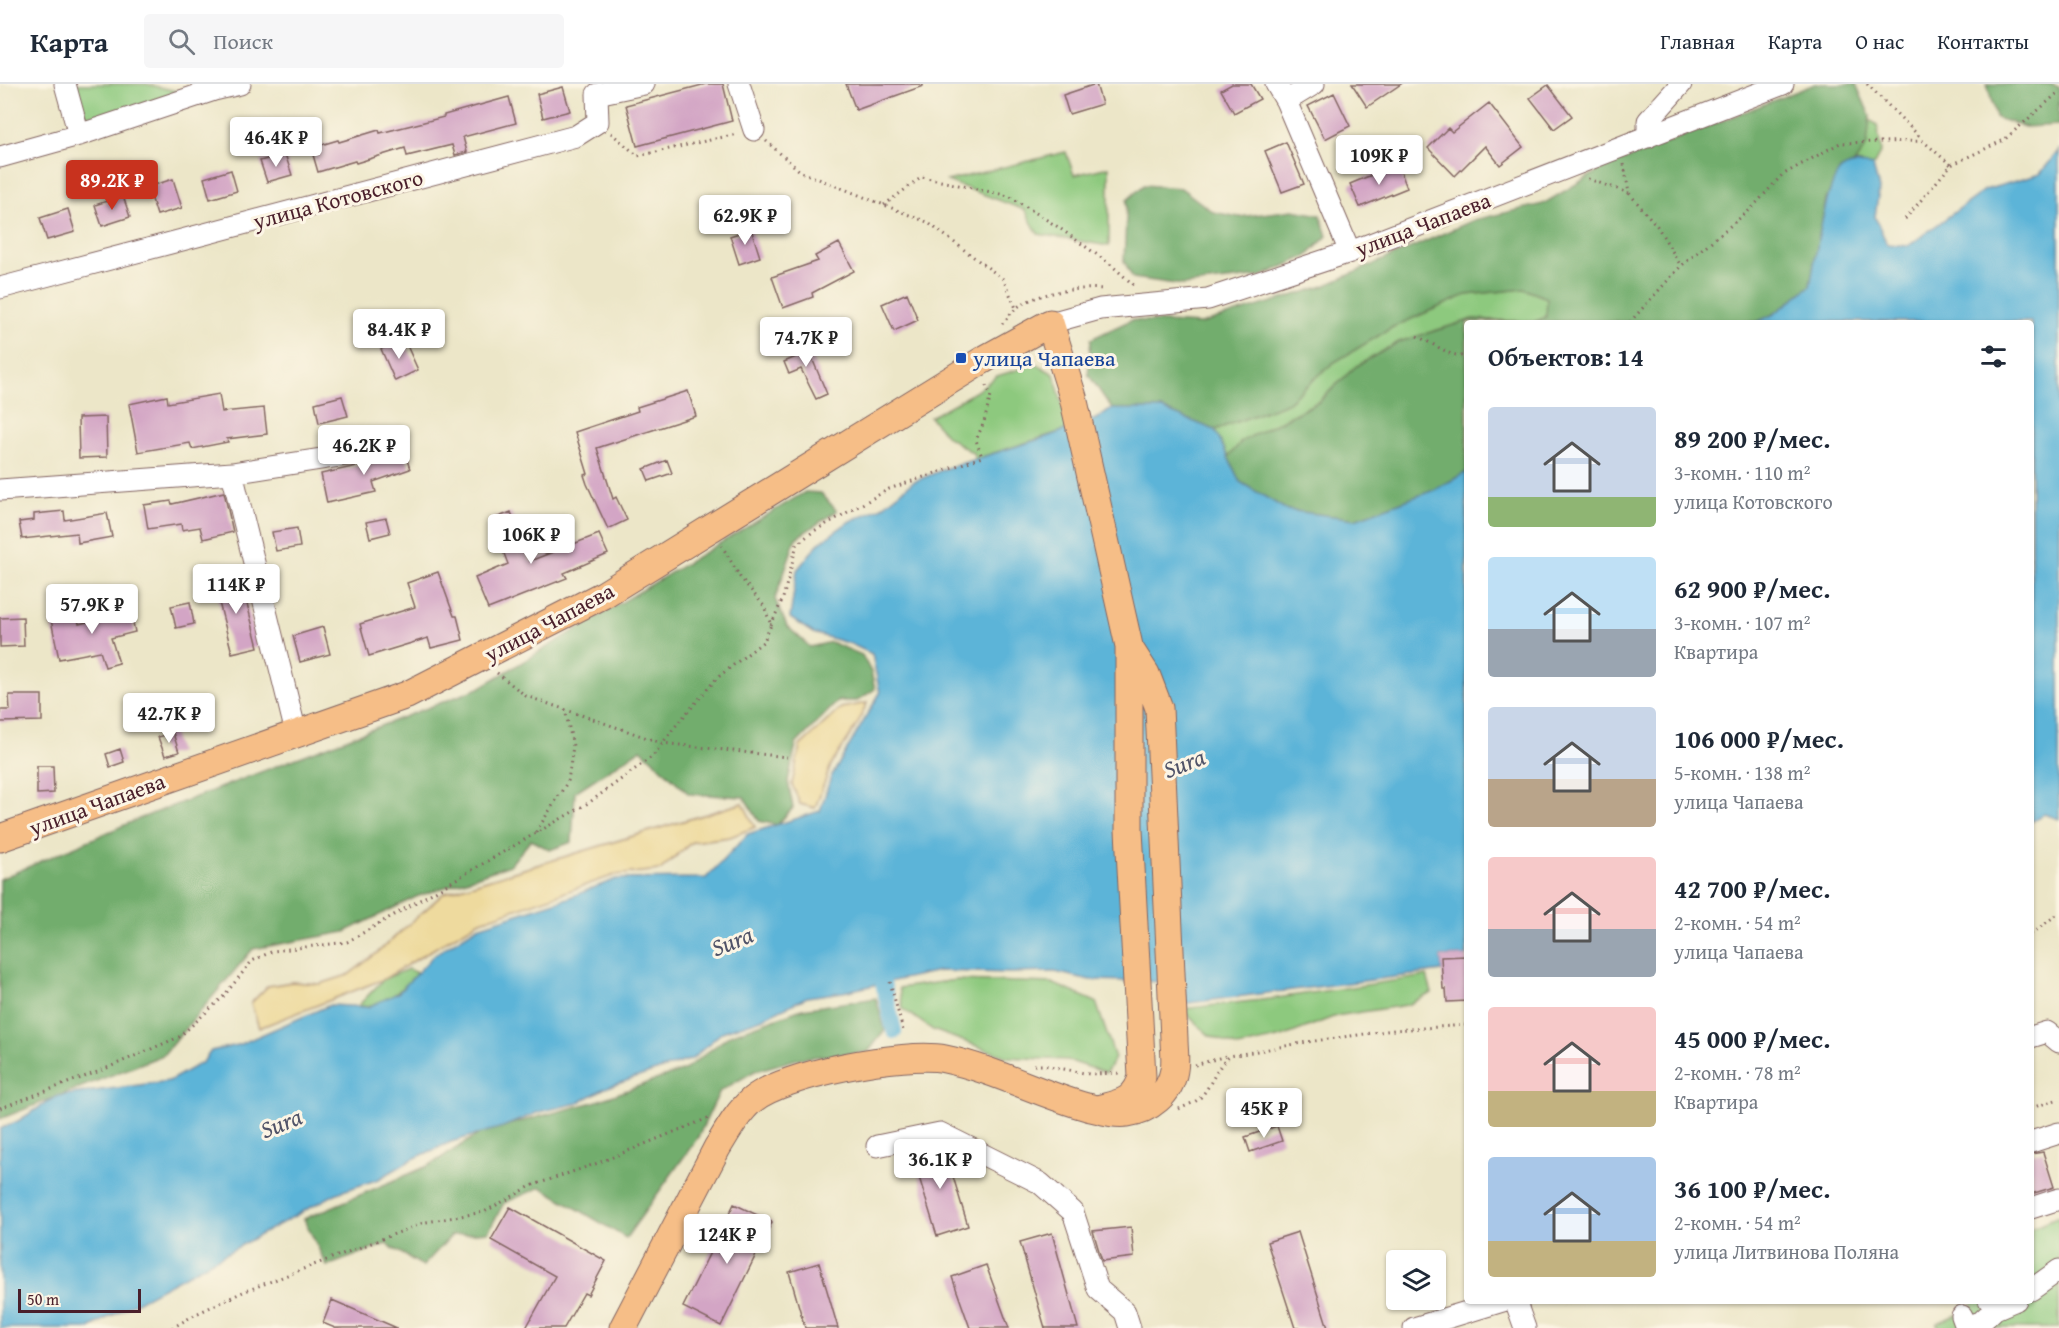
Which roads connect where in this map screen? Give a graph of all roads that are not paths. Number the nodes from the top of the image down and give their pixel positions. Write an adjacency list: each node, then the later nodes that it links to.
1 (65, 84): 11 (street)
2 (240, 84): 11 (street)
3 (644, 84): 8 (street)
4 (739, 84): 10 (street)
5 (1314, 84): 9 (street)
6 (1681, 84): 12 (street)
7 (1783, 84): 12 (street, улица Чапаева)
8 (596, 89): 15 (street, улица Котовского)
9 (1281, 93): 14 (street)
10 (754, 130)
11 (79, 135): 13 (street)
12 (1648, 137): 14 (street, улица Чапаева)
13 (0, 157)
14 (1350, 252): 16 (street, улица Чапаева)
15 (0, 288)
16 (1050, 323): 20 (main road); 21 (main road, улица Чапаева)
17 (353, 454): 18 (street)
18 (232, 473): 19 (street); 21 (street)
19 (0, 490)
20 (1129, 646): 25 (main road); 25 (main road)
21 (296, 733): 22 (main road, улица Чапаева)
22 (0, 838)
23 (2034, 1036): 24 (street)
24 (2059, 1042)
25 (1097, 1109): 37 (main road)
26 (2059, 1133): 27 (street)
27 (2034, 1141)
28 (877, 1146): 38 (street)
29 (2059, 1199): 30 (street)
30 (2034, 1207)
31 (2059, 1270): 32 (street)
32 (2034, 1288)
33 (1493, 1304): 39 (street)
34 (1516, 1304): 40 (street)
35 (1992, 1305): 36 (street)
36 (1962, 1316)
37 (623, 1328)
38 (1130, 1328)
39 (1414, 1328)
40 (1525, 1328)

